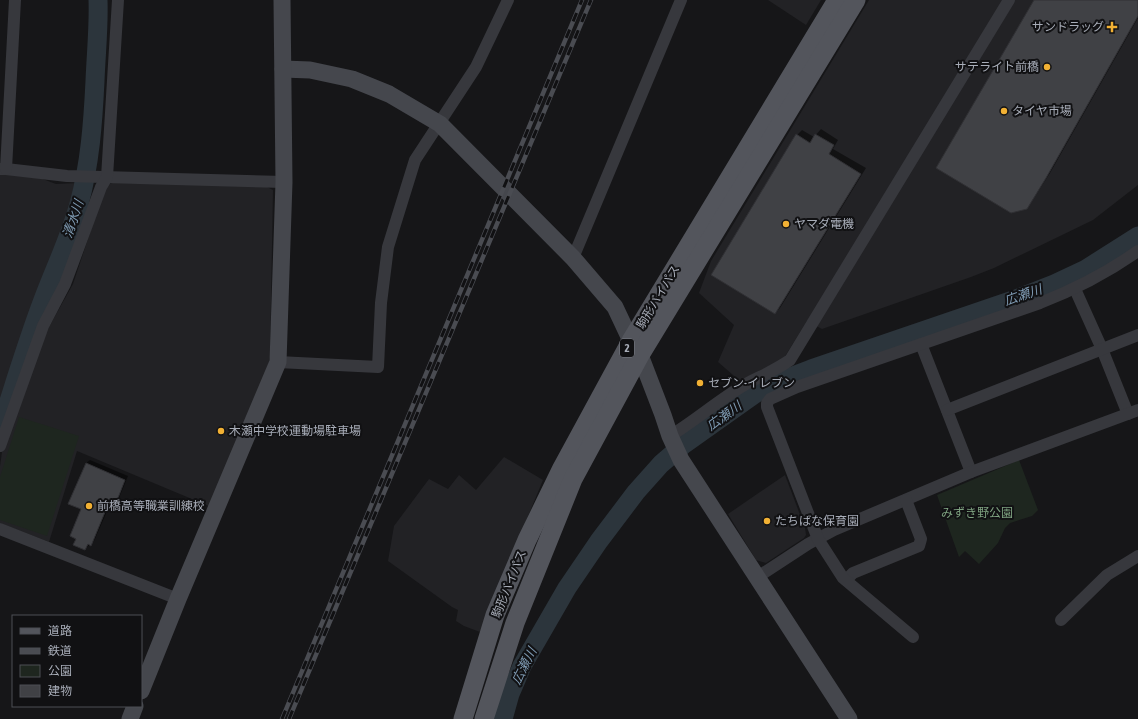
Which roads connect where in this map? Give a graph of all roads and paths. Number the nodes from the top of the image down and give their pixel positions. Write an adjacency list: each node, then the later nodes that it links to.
1 (15, 0): 10 (street)
2 (118, 0): 11 (street)
3 (282, 0): 8 (street)
4 (508, 0): 9 (street)
5 (681, 0): 14 (street)
6 (1009, 0): 23 (street)
7 (846, 1): 18 (main road, 駒形バイパス / 2)
8 (283, 69): 9 (street); 12 (street)
9 (440, 124): 14 (street); 20 (street)
10 (3, 169): 11 (street)
11 (107, 177): 12 (street); 24 (street)
12 (284, 182): 20 (street)
13 (1138, 251): 15 (street)
14 (573, 258): 18 (street)
15 (1075, 289): 17 (street); 19 (street)
16 (1138, 334): 19 (street)
17 (921, 344): 21 (street); 28 (street)
18 (636, 348): 23 (street); 38 (main road, 駒形バイパス / 2); 39 (main road, 駒形バイパス / 2)
19 (1102, 349): 21 (street); 22 (street)
20 (278, 362): 32 (street)
21 (947, 410): 25 (street)
22 (1133, 412): 25 (street)
23 (671, 439): 30 (street)
24 (0, 446)
25 (971, 472): 26 (street)
26 (906, 500): 28 (street); 31 (street)
27 (0, 529): 32 (street)
28 (818, 539): 30 (street); 31 (street)
29 (1138, 556): 33 (street)
30 (756, 578): 40 (street)
31 (846, 580): 34 (street)
32 (178, 599): 35 (street)
33 (1061, 620)
34 (913, 637)
35 (142, 689)
36 (135, 707): 37 (street)
37 (130, 719)
38 (463, 719)
39 (484, 719)
40 (849, 719)

